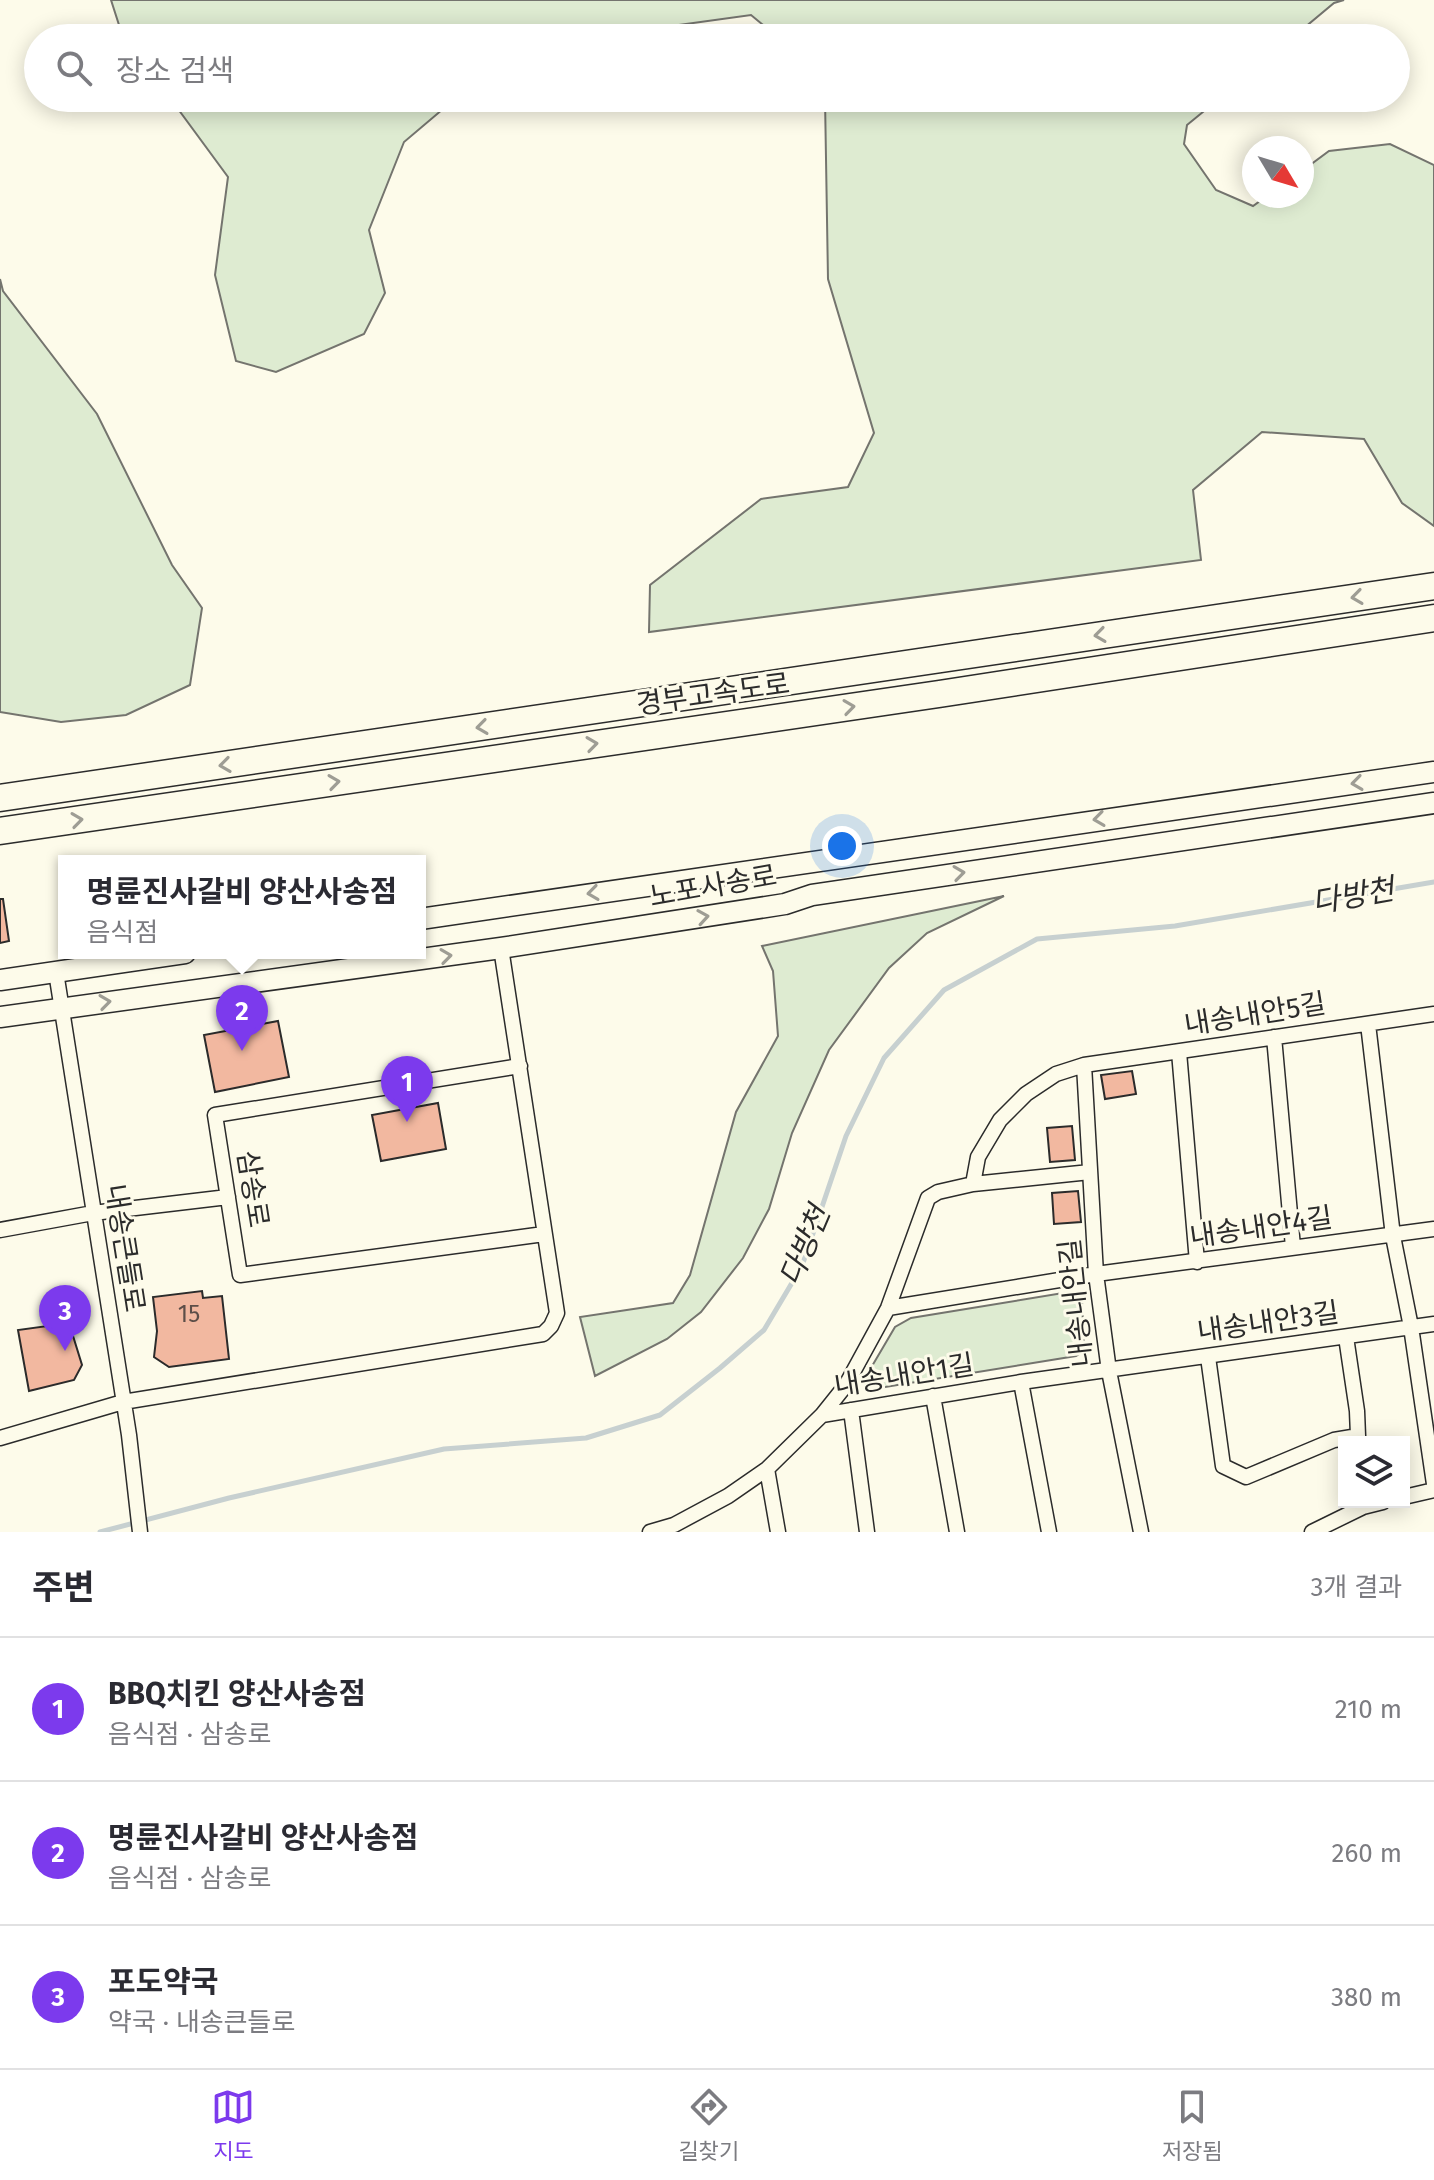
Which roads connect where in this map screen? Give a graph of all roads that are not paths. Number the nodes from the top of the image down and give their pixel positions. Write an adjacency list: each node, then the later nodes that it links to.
1 (1434, 586): 4 (highway, 경부고속도로, one-way to 4)
2 (1434, 618): 6 (highway, 경부고속도로, one-way to 2)
3 (1434, 772): 7 (main road, 노포사송로, one-way to 7)
4 (0, 798)
5 (1434, 803): 8 (main road, 노포사송로, one-way to 5)
6 (0, 831)
7 (426, 918)
8 (501, 948): 9 (main road, 노포사송로, one-way to 8); 21 (street)
9 (426, 958)
10 (144, 959): 12 (main road)
11 (420, 959): 14 (main road, 노포사송로, one-way to 11)
12 (56, 972): 13 (main road); 14 (street, 내송큰들로)
13 (0, 980)
14 (60, 1008): 16 (main road, 노포사송로); 25 (street, 내송큰들로)
15 (1434, 1014): 17 (street, 내송내안5길)
16 (0, 1017)
17 (1368, 1024): 18 (street, 내송내안5길); 29 (street)
18 (1274, 1037): 19 (street, 내송내안5길); 30 (street)
19 (1179, 1052): 20 (street, 내송내안5길); 31 (street)
20 (1084, 1065): 22 (street, 내송내안길); 23 (street, 내송내안5길)
21 (520, 1066): 24 (street, 삼송로); 28 (street)
22 (1090, 1172): 23 (street); 32 (street, 내송내안길)
23 (973, 1184): 33 (street)
24 (228, 1197): 25 (street); 28 (street, 삼송로)
25 (93, 1213): 27 (street); 41 (street, 내송큰들로)
26 (1434, 1229): 29 (street, 내송내안4길)
27 (0, 1230)
28 (544, 1234): 41 (street)
29 (1393, 1236): 30 (street, 내송내안4길); 35 (street)
30 (1293, 1247): 31 (street, 내송내안4길)
31 (1197, 1262): 32 (street, 내송내안4길)
32 (1096, 1274): 33 (street, 내송내안4길); 38 (street, 내송내안길)
33 (888, 1308): 43 (street)
34 (1434, 1324): 35 (street, 내송내안3길)
35 (1411, 1327): 36 (street, 내송내안3길); 46 (street)
36 (1346, 1337): 37 (street, 내송내안3길); 37 (street)
37 (1208, 1357): 38 (street, 내송내안3길)
38 (1109, 1371): 39 (street, 내송내안1길); 55 (street, 내송내안길)
39 (1021, 1382): 40 (street, 내송내안1길); 54 (street)
40 (933, 1396): 42 (street, 내송내안1길); 53 (street)
41 (123, 1402): 44 (street); 49 (street, 내송큰들로)
42 (851, 1410): 43 (street, 내송내안1길); 52 (street)
43 (822, 1415): 45 (street, 내송내안1길)
44 (0, 1438)
45 (767, 1469): 50 (street, 내송내안1길); 51 (street)
46 (1434, 1487): 47 (street)
47 (1410, 1495)
48 (1361, 1508): 56 (street)
49 (140, 1532)
50 (650, 1532)
51 (778, 1532)
52 (867, 1532)
53 (957, 1532)
54 (1049, 1532)
55 (1141, 1532)
56 (1312, 1532)

